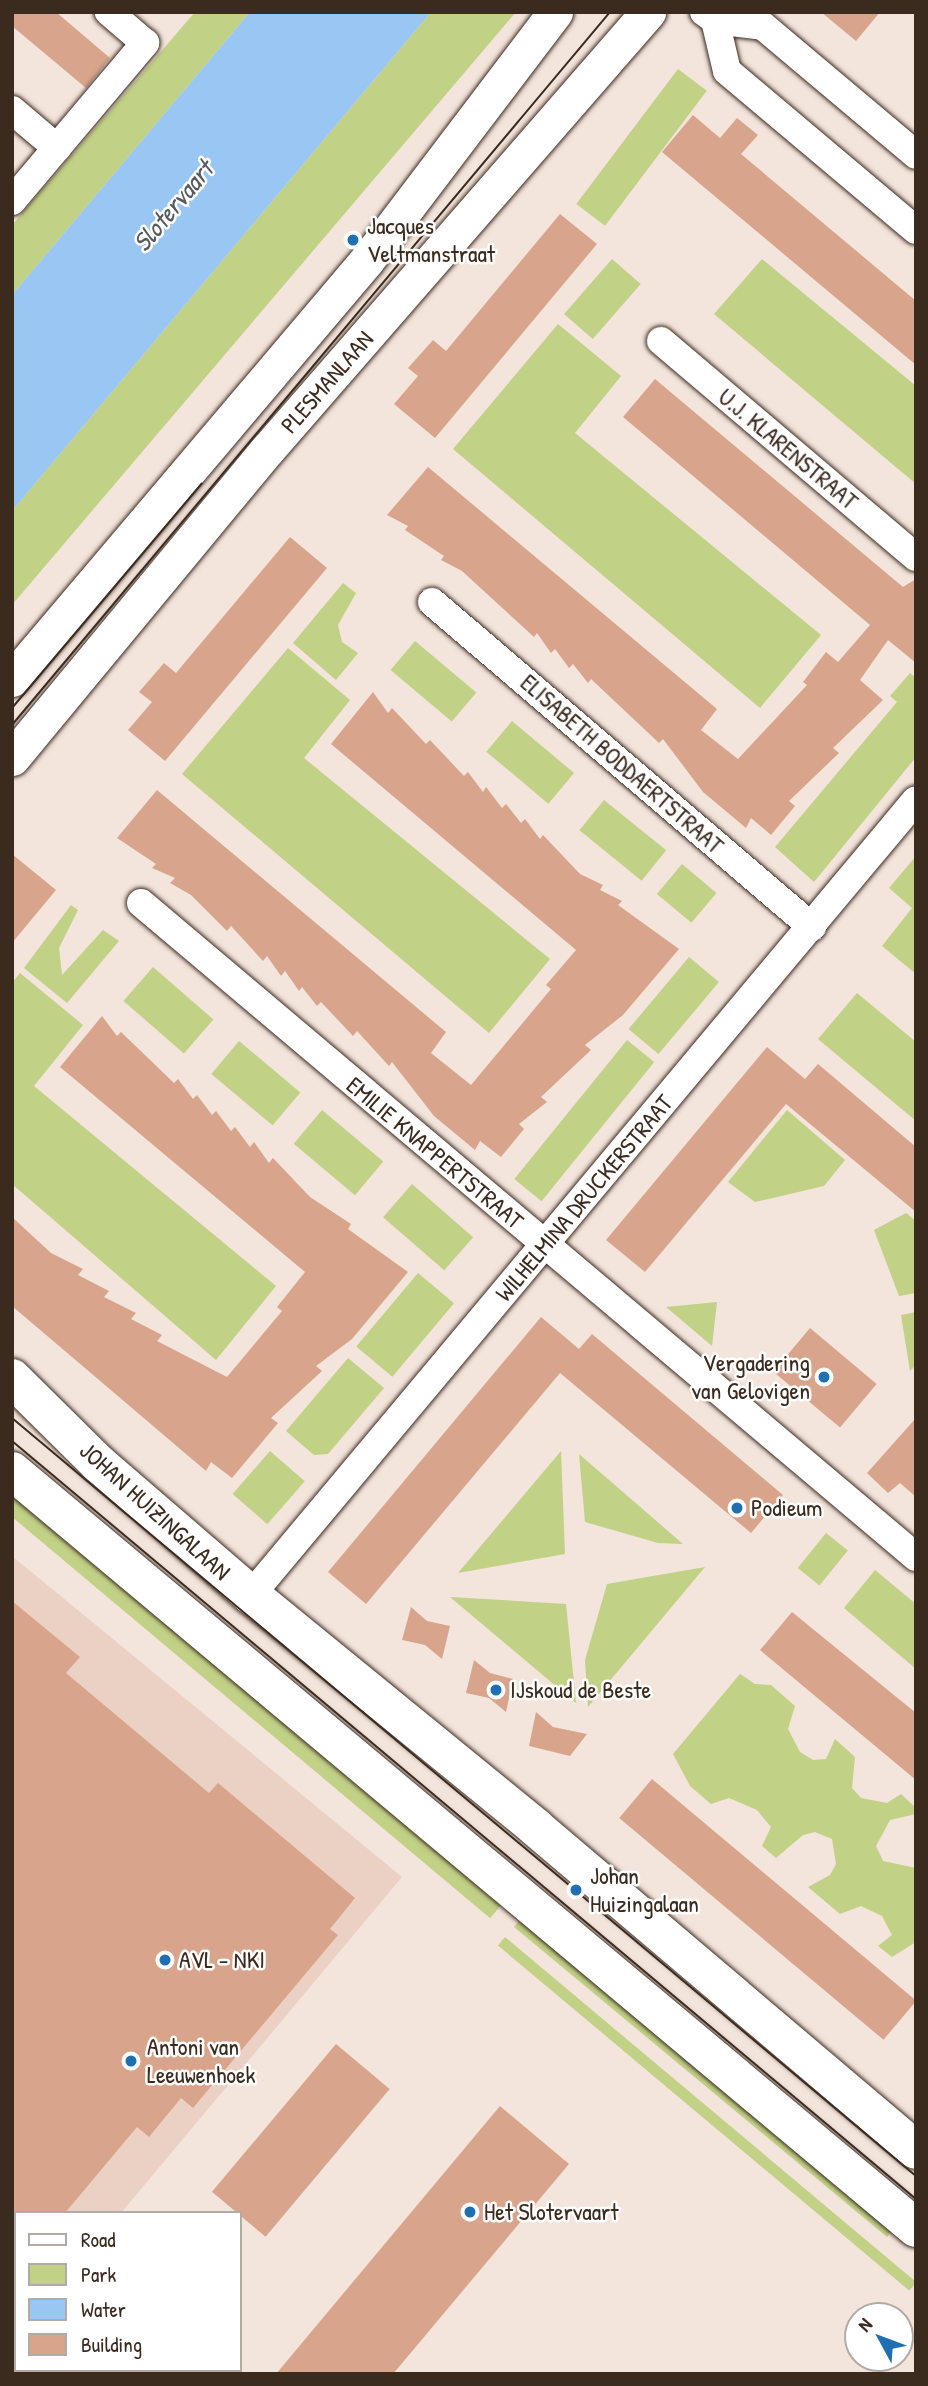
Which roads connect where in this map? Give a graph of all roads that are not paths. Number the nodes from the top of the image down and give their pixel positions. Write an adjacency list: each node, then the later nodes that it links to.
1 (109, 12): 6 (street)
2 (555, 12): 13 (street, PLESMANLAAN)
3 (648, 12): 14 (street, PLESMANLAAN)
4 (709, 16): 7 (street); 9 (street)
5 (12, 110): 6 (street)
6 (57, 148): 8 (street)
7 (916, 155)
8 (12, 201)
9 (916, 229)
10 (661, 341): 11 (street, U.J. KLARENSTRAAT)
11 (916, 557)
12 (432, 602): 17 (street, ELISABETH BODDAERTSTRAAT)
13 (12, 679)
14 (12, 758)
15 (916, 800): 17 (street, WILHELMINA DRUCKERSTRAAT)
16 (141, 903): 18 (street, EMILIE KNAPPERTSTRAAT)
17 (812, 927): 18 (street, WILHELMINA DRUCKERSTRAAT)
18 (544, 1245): 21 (street, EMILIE KNAPPERTSTRAAT); 22 (street, WILHELMINA DRUCKERSTRAAT)
19 (12, 1378): 22 (main road, JOHAN HUIZINGALAAN)
20 (12, 1471): 24 (main road)
21 (916, 1557)
22 (251, 1595): 23 (main road, JOHAN HUIZINGALAAN)
23 (916, 2150)
24 (916, 2228)

